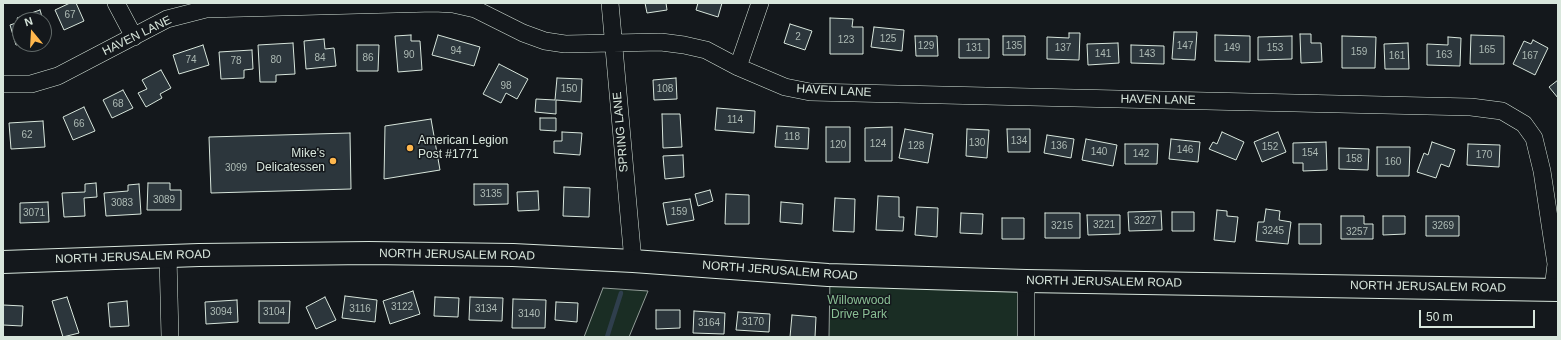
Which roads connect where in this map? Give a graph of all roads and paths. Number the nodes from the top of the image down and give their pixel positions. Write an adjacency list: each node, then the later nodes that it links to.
1 (116, 3): 4 (street)
2 (610, 3): 5 (street, SPRING LANE)
3 (760, 3): 6 (street)
4 (134, 37): 5 (street, HAVEN LANE); 7 (street, HAVEN LANE)
5 (613, 43): 6 (street, HAVEN LANE); 9 (street, SPRING LANE)
6 (738, 67): 12 (street, HAVEN LANE)
7 (3, 84)
8 (168, 256): 9 (main road, NORTH JERUSALEM ROAD); 10 (main road, NORTH JERUSALEM ROAD); 13 (street)
9 (632, 261): 11 (main road, NORTH JERUSALEM ROAD)
10 (3, 262)
11 (1026, 281): 12 (main road, NORTH JERUSALEM ROAD); 14 (street)
12 (1556, 289)
13 (170, 337)
14 (1026, 337)

